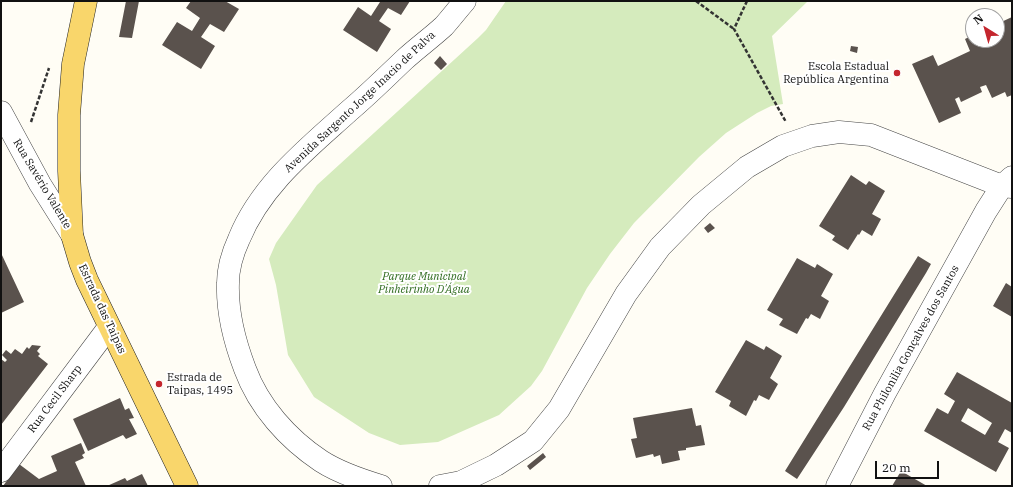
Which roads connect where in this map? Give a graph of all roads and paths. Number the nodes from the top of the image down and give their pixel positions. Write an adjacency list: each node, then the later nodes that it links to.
1 (86, 1): 10 (main road, Estrada das Taipas)
2 (465, 1): 14 (street, Avenida Sargento Jorge Inacio de Palva)
3 (696, 1): 5 (path)
4 (747, 1): 5 (path)
5 (734, 29): 7 (path)
6 (1, 112): 8 (street, Rua Savério Valente)
7 (796, 141): 9 (street); 15 (street)
8 (8, 144): 10 (street, Rua Savério Valente)
9 (1009, 183): 16 (street, Rua Philonilia Gonçalves dos Santos)
10 (72, 235): 11 (main road, Estrada das Taipas)
11 (109, 327): 12 (street, Rua Cecil Sharp); 13 (main road, Estrada das Taipas)
12 (1, 471)
13 (187, 486)
14 (381, 486)
15 (440, 486)
16 (837, 486)

